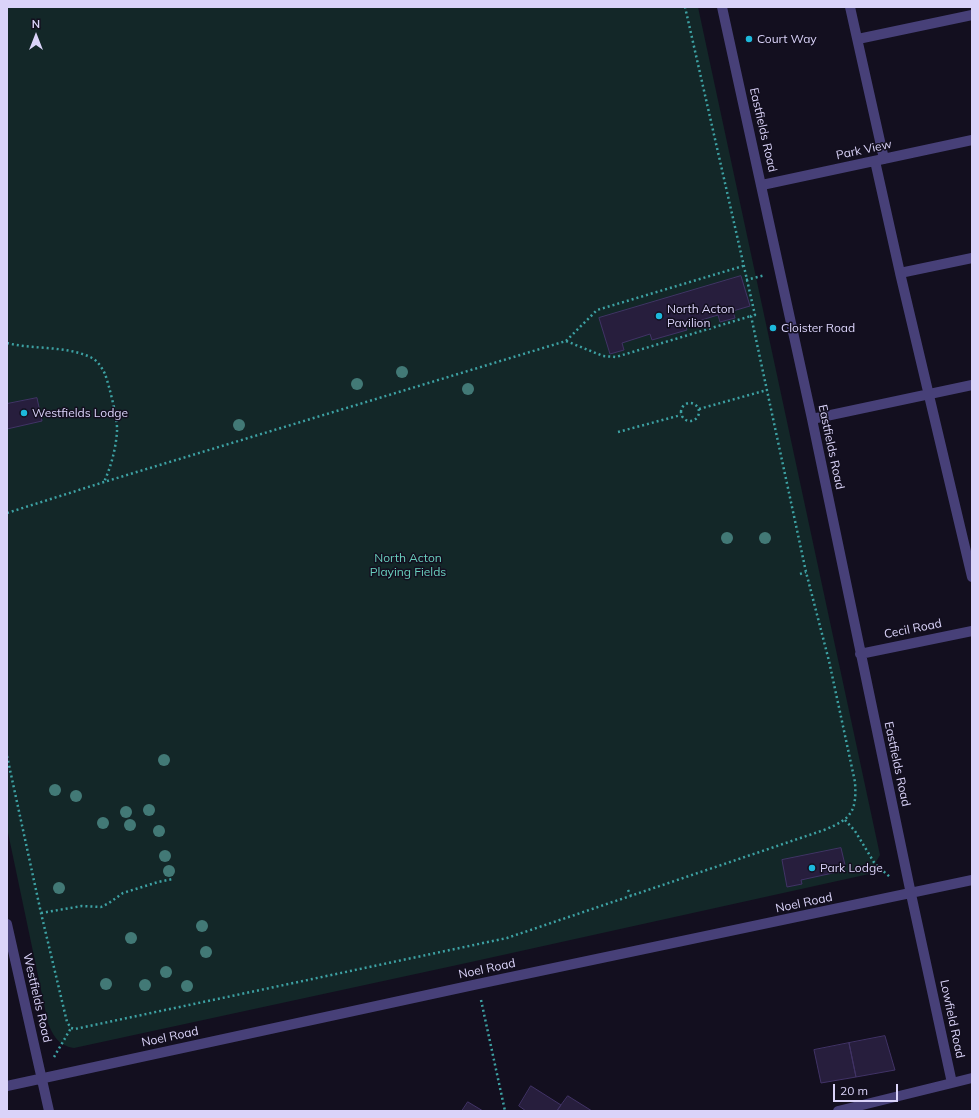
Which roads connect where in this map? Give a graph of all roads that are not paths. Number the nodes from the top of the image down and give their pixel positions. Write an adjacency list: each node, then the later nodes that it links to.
1 (722, 7): 7 (street, Eastfields Road)
2 (850, 7): 4 (street)
3 (972, 15): 4 (street)
4 (858, 39): 6 (street)
5 (972, 140): 6 (street, Park View)
6 (879, 160): 7 (street, Park View); 9 (street)
7 (762, 185): 12 (street, Eastfields Road)
8 (972, 258): 9 (street)
9 (900, 273): 11 (street)
10 (972, 385): 11 (street)
11 (929, 394): 12 (street); 13 (street)
12 (812, 418): 15 (street, Eastfields Road)
13 (972, 577)
14 (972, 631): 15 (street, Cecil Road)
15 (860, 654): 17 (street, Eastfields Road)
16 (972, 880): 17 (street, Noel Road)
17 (910, 894): 19 (street, Noel Road); 21 (street, Lowfield Road)
18 (7, 924): 19 (street, Westfields Road)
19 (42, 1078): 22 (street, Noel Road); 23 (street)
20 (972, 1078): 21 (street)
21 (952, 1083): 24 (street)
22 (7, 1086)
23 (49, 1111)
24 (838, 1111)

